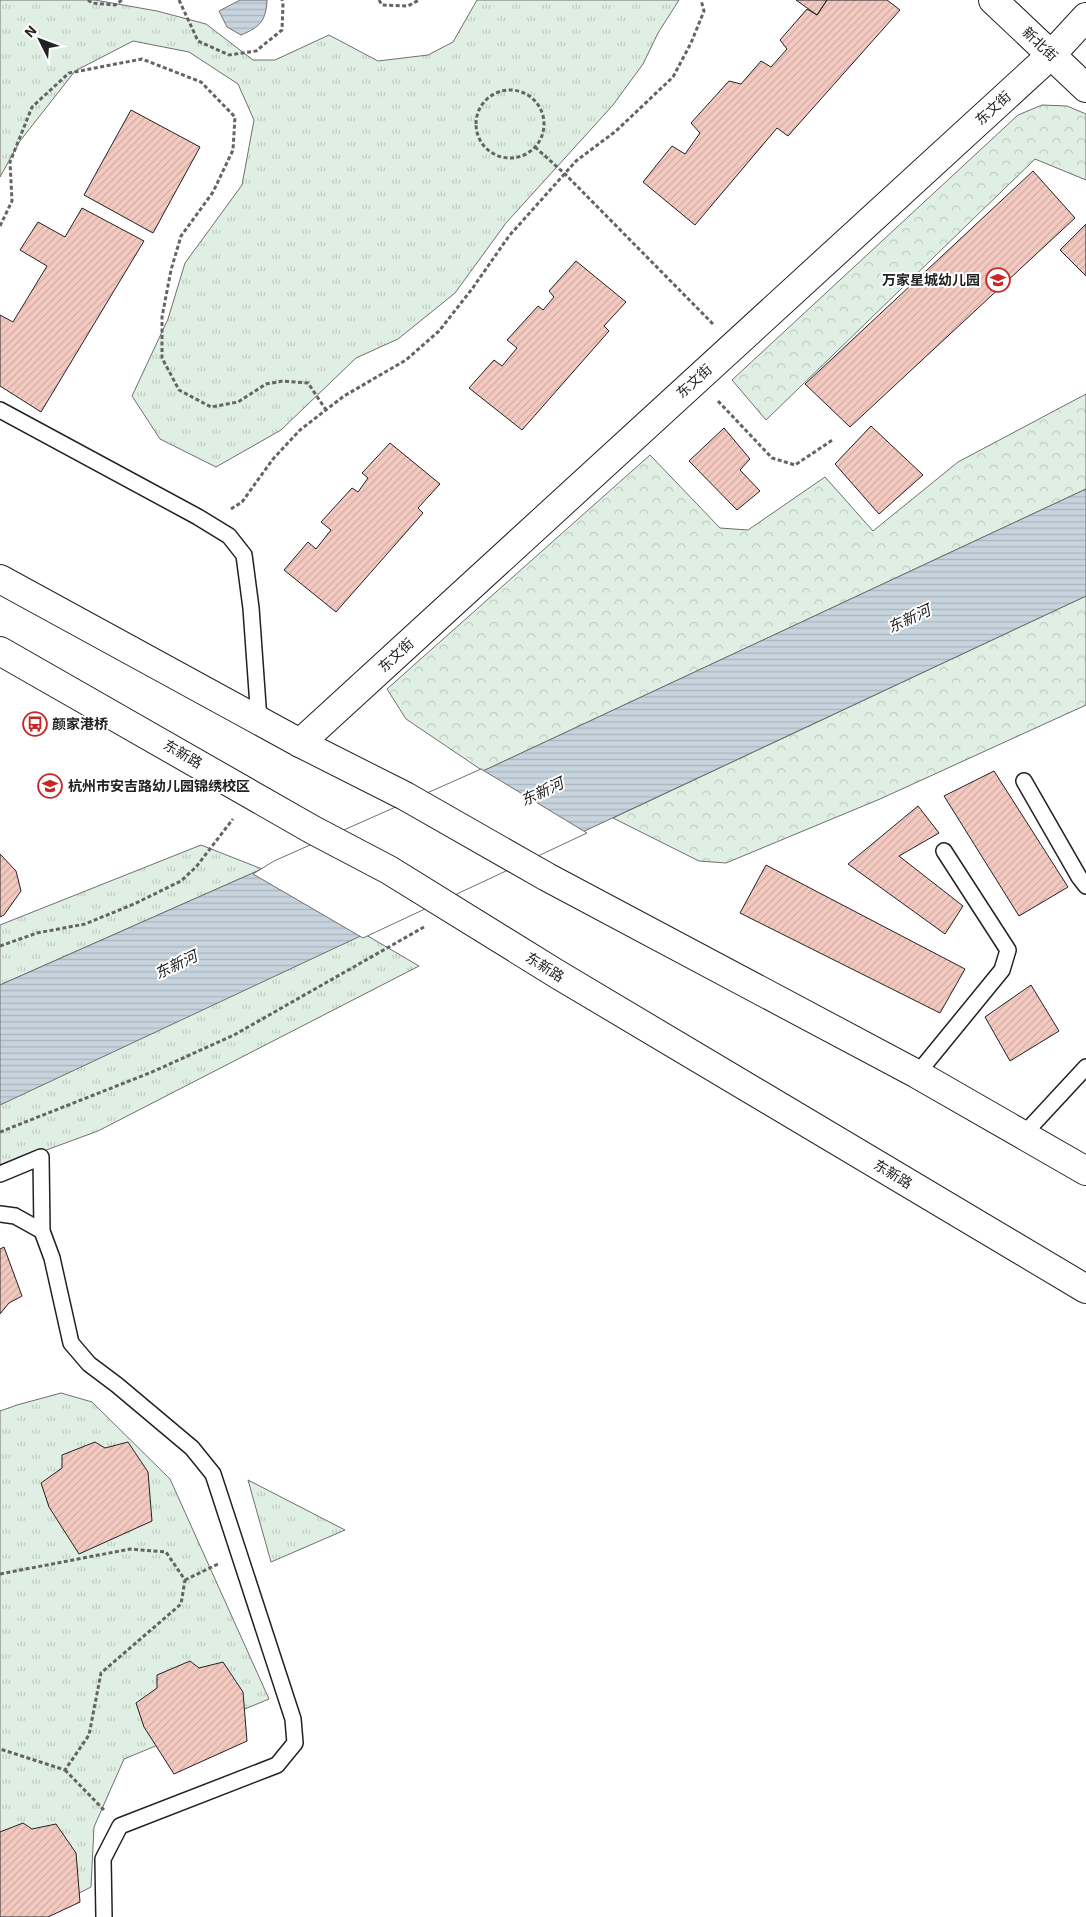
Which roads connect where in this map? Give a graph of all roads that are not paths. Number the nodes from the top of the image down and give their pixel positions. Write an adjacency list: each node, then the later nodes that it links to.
1 (993, 0): 3 (main road, 新北街)
2 (1086, 17): 3 (main road, 东文街)
3 (1051, 55): 4 (main road, 新北街); 9 (main road, 东文街)
4 (1086, 88)
5 (0, 410): 8 (lane)
6 (0, 579): 8 (main road)
7 (0, 651): 20 (main road, 东新路)
8 (258, 720): 9 (main road)
9 (300, 743): 14 (main road)
10 (1024, 781): 12 (lane)
11 (944, 851): 14 (lane)
12 (1086, 886)
13 (1086, 1067): 15 (lane)
14 (917, 1074): 15 (main road)
15 (1023, 1135): 16 (main road)
16 (1086, 1171)
17 (0, 1174): 19 (lane)
18 (0, 1214): 19 (lane)
19 (42, 1231): 21 (lane)
20 (1086, 1289)
21 (104, 1917)

